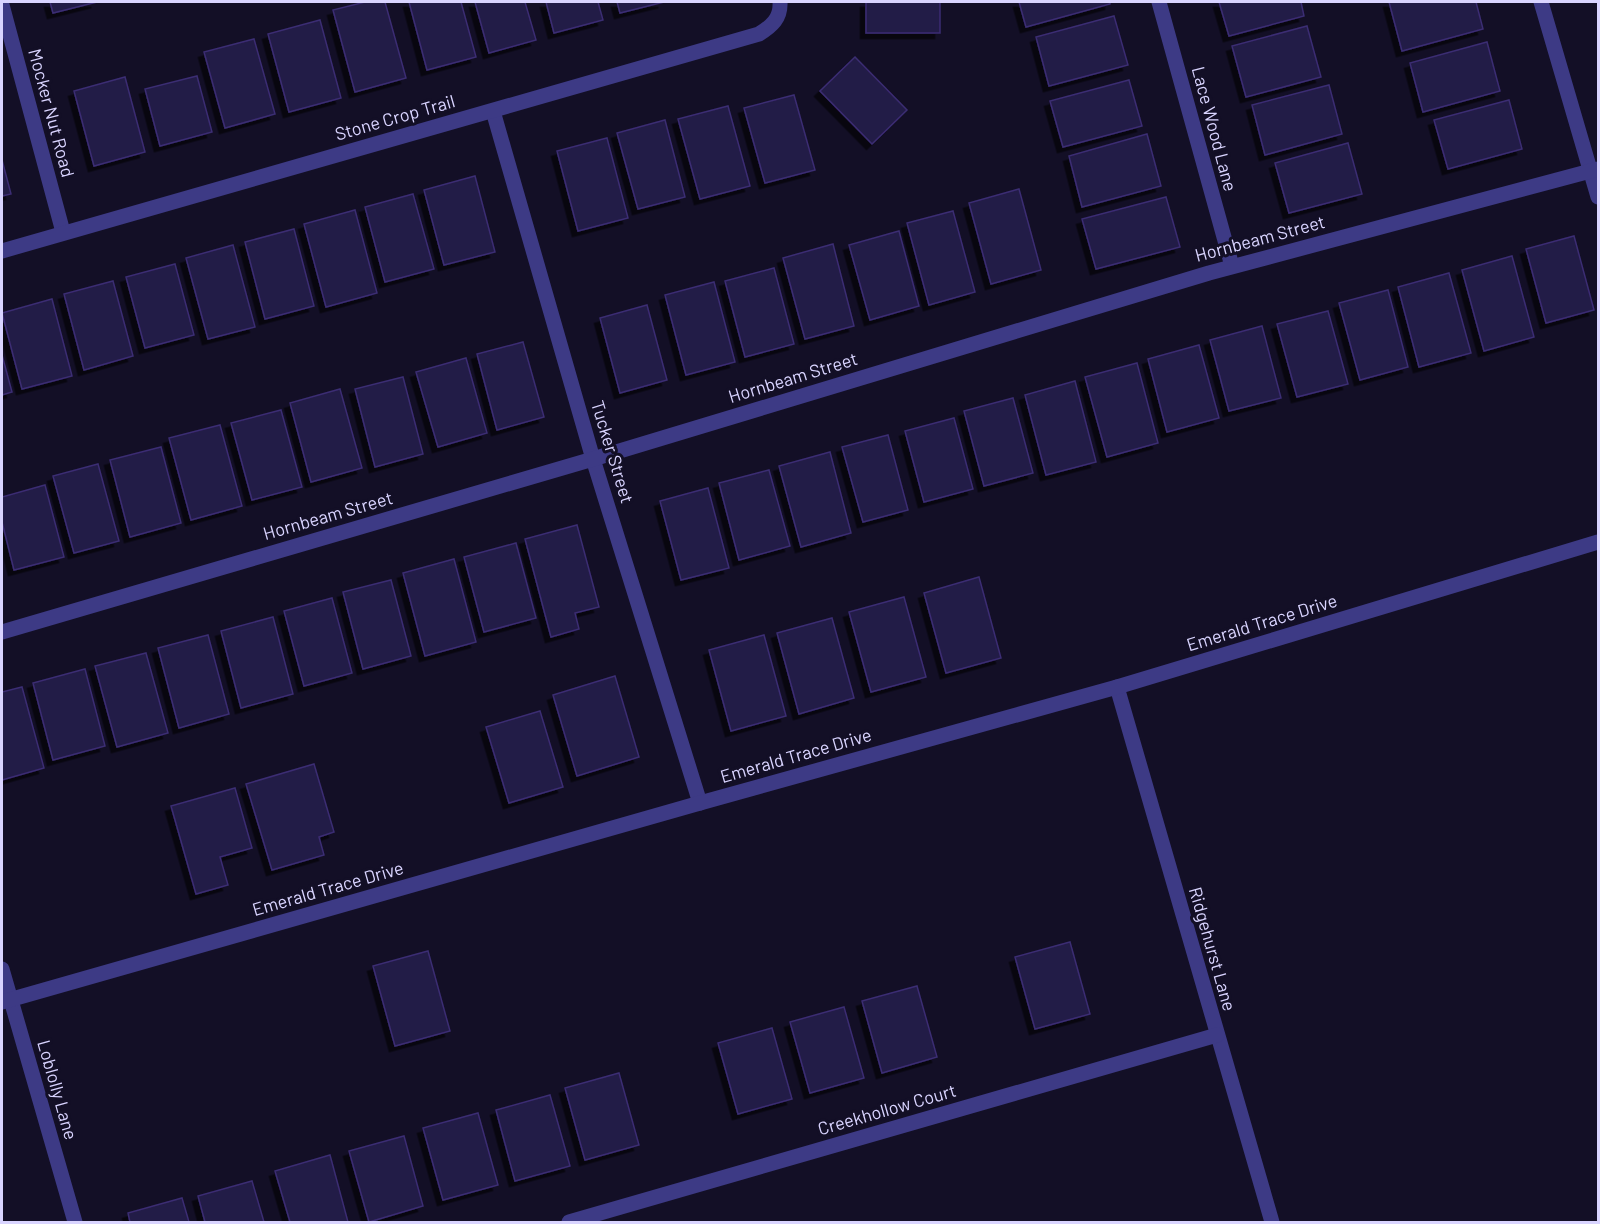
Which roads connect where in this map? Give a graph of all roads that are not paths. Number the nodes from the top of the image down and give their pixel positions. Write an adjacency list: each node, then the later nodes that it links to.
1 (780, 2): 5 (street, Stone Crop Trail)
2 (1159, 2): 10 (street, Lace Wood Lane)
3 (1541, 2): 6 (street)
4 (2, 5): 8 (street, Mocker Nut Road)
5 (493, 111): 8 (street, Stone Crop Trail); 11 (street, Tucker Street)
6 (1595, 170): 7 (street); 10 (street, Hornbeam Street)
7 (1599, 197)
8 (63, 232): 9 (street, Stone Crop Trail)
9 (2, 251)
10 (1232, 266): 11 (street, Hornbeam Street)
11 (593, 459): 13 (street, Hornbeam Street); 15 (street, Tucker Street)
12 (1599, 542): 14 (street, Emerald Trace Drive)
13 (2, 632)
14 (1117, 687): 15 (street, Emerald Trace Drive); 18 (street, Ridgehurst Lane)
15 (700, 803): 17 (street, Emerald Trace Drive)
16 (2, 969): 17 (street, Loblolly Lane)
17 (6, 1001): 19 (street, Loblolly Lane)
18 (1217, 1035): 20 (street, Creekhollow Court); 21 (street, Ridgehurst Lane)
19 (75, 1222)
20 (569, 1222)
21 (1272, 1222)

